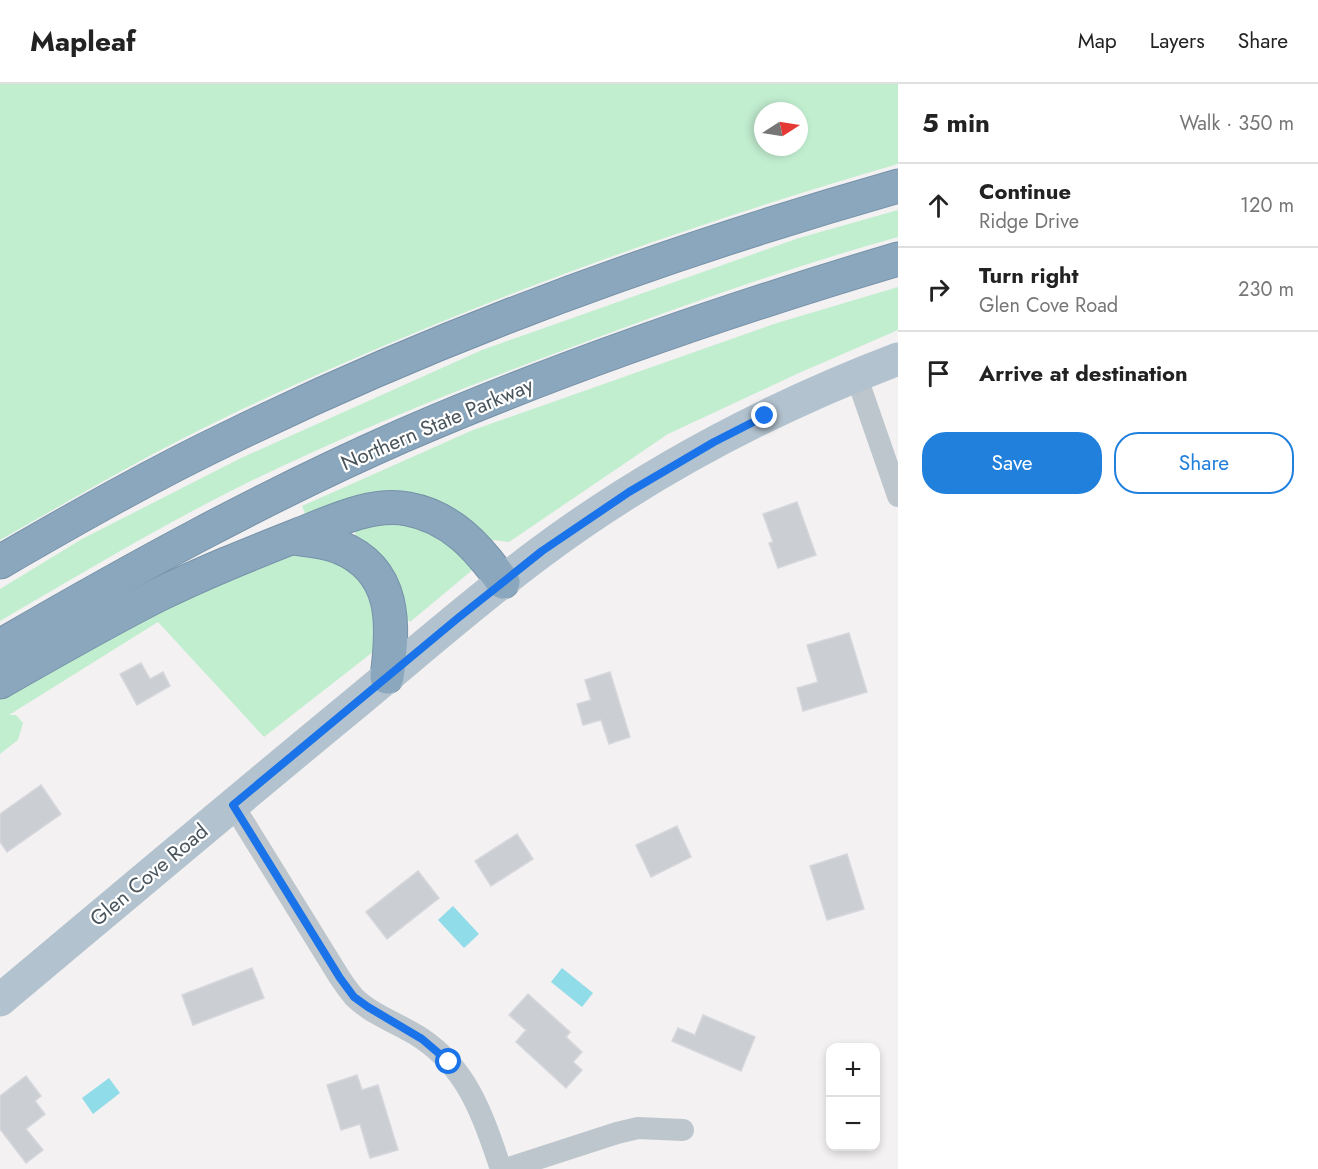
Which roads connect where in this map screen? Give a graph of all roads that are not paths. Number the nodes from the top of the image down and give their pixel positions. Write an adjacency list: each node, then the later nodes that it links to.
1 (898, 186): 7 (highway)
2 (898, 259): 9 (highway, Northern State Parkway)
3 (898, 359): 4 (main road, Glen Cove Road)
4 (856, 375): 5 (street); 8 (main road, Glen Cove Road)
5 (898, 496)
6 (292, 538): 8 (highway); 10 (highway); 11 (highway)
7 (0, 562)
8 (503, 582): 10 (main road, Glen Cove Road)
9 (0, 646)
10 (387, 677): 12 (main road, Glen Cove Road)
11 (0, 682)
12 (233, 805): 13 (main road, Glen Cove Road); 15 (street)
13 (0, 1000)
14 (683, 1130): 16 (street)
15 (501, 1169)
16 (506, 1169)

